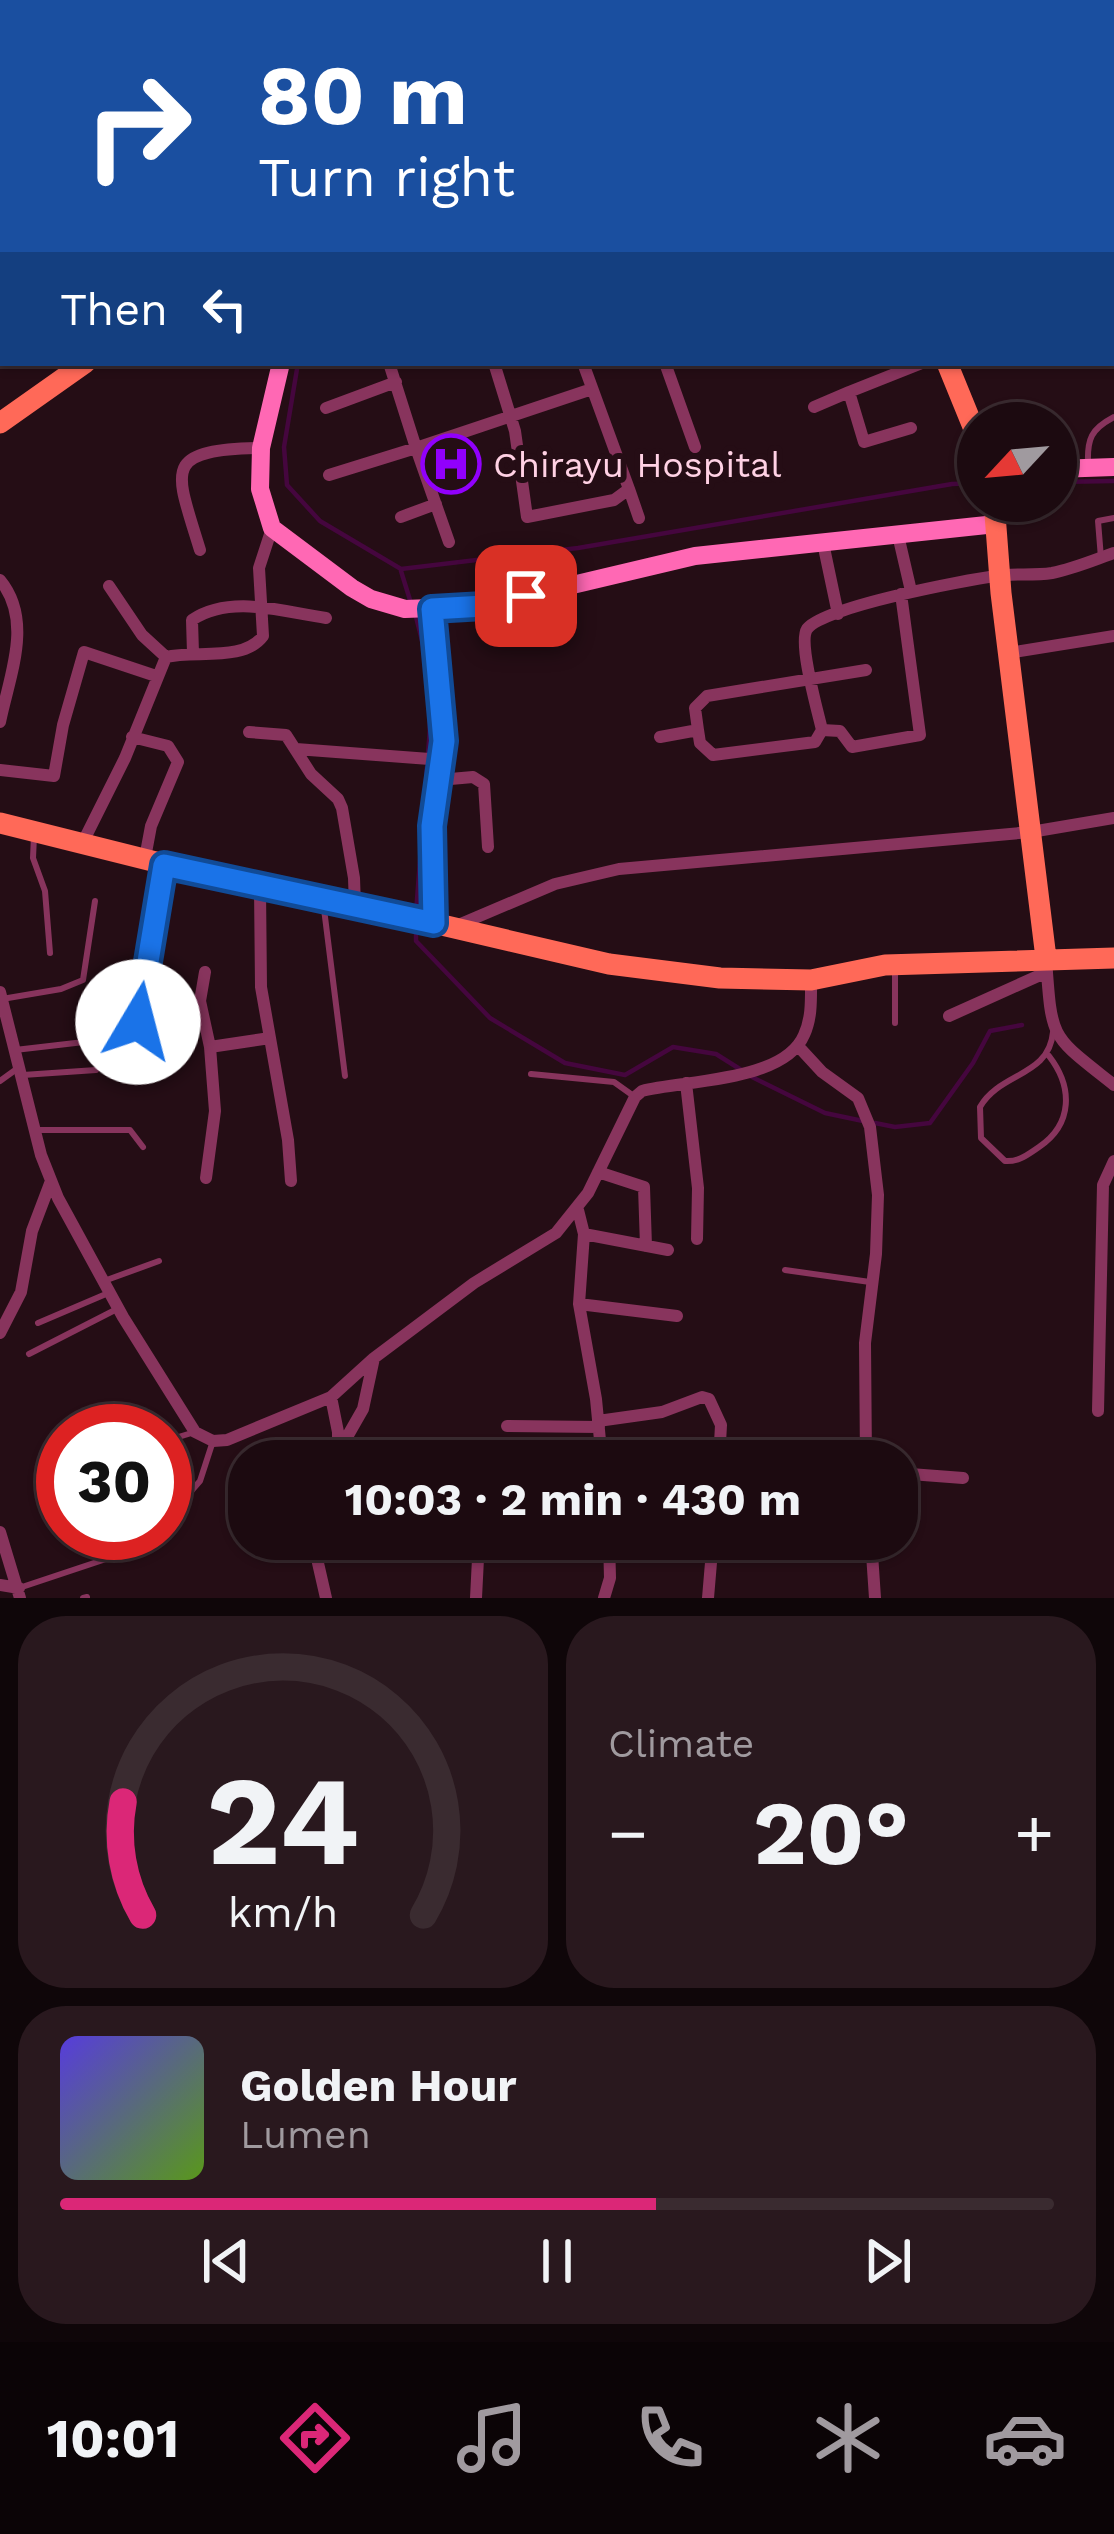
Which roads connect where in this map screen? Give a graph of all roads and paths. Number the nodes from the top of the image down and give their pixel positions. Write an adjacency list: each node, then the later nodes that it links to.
1 (280, 366): 20 (street)
2 (390, 366): 9 (street)
3 (495, 366): 15 (street)
4 (584, 366): 10 (street)
5 (666, 366): 19 (street)
6 (914, 366): 11 (street)
7 (948, 366): 12 (main road)
8 (72, 367): 17 (main road)
9 (396, 382): 14 (street); 21 (street)
10 (592, 389): 15 (street); 26 (street)
11 (849, 392): 13 (street); 18 (street)
12 (963, 402)
13 (814, 407)
14 (326, 408)
15 (511, 416): 21 (street); 26 (street)
16 (1114, 417): 24 (lane)
17 (0, 423)
18 (911, 428)
19 (694, 447)
20 (261, 448): 33 (street); 37 (street)
21 (416, 448): 25 (street); 27 (street)
22 (1114, 467): 24 (street)
23 (1077, 468): 24 (street)
24 (1088, 468)
25 (329, 475)
26 (629, 489): 29 (street)
27 (436, 504): 28 (street); 35 (street)
28 (401, 517)
29 (639, 518)
30 (1114, 518): 38 (lane)
31 (957, 520): 34 (street)
32 (996, 522): 39 (main road)
33 (272, 528): 43 (street); 44 (street)
34 (898, 535): 36 (street); 42 (street)
35 (449, 542)
36 (823, 543): 44 (street); 45 (street)
37 (200, 550)
38 (1107, 555): 39 (street)
39 (999, 575): 42 (street); 49 (main road)
40 (0, 580): 54 (street)
41 (109, 586): 50 (street)
42 (906, 592): 45 (street); 56 (street)
43 (260, 609): 46 (street); 48 (street); 48 (street)
44 (419, 609): 61 (street)
45 (838, 614): 53 (street)
46 (326, 619)
47 (1114, 635): 49 (street)
48 (193, 653): 50 (street)
49 (1008, 653): 66 (main road)
50 (166, 657): 52 (street)
51 (866, 670): 53 (street)
52 (156, 676): 58 (street); 62 (street)
53 (810, 680): 55 (street); 56 (street)
54 (0, 722)
55 (698, 730): 56 (street); 59 (street)
56 (822, 730)
57 (250, 732): 60 (street)
58 (132, 737): 68 (street); 70 (street)
59 (660, 737)
60 (296, 749): 61 (street); 74 (street)
61 (443, 760): 63 (street)
62 (0, 770)
63 (439, 780): 69 (street); 75 (street)
64 (1114, 818): 66 (street)
65 (0, 824): 67 (main road)
66 (1030, 832): 75 (street); 79 (main road)
67 (34, 833): 68 (main road); 76 (lane)
68 (82, 844): 70 (main road)
69 (488, 848)
70 (154, 861): 71 (main road); 84 (street)
71 (260, 888): 72 (main road); 87 (street)
72 (322, 897): 74 (main road); 96 (lane)
73 (95, 901): 82 (lane)
74 (355, 906): 75 (main road)
75 (438, 924): 81 (main road)
76 (50, 953)
77 (1114, 958): 79 (main road)
78 (895, 964): 79 (main road); 81 (main road); 85 (lane)
79 (1046, 965): 83 (street); 86 (street)
80 (205, 972): 91 (street)
81 (812, 980): 90 (street)
82 (1, 997): 89 (street)
83 (949, 1016)
84 (138, 1022)
85 (895, 1023)
86 (1054, 1032): 92 (lane); 99 (street)
87 (270, 1038): 91 (street); 107 (street)
88 (84, 1042): 89 (lane)
89 (9, 1043): 94 (street)
90 (798, 1046): 98 (street); 115 (street)
91 (210, 1047): 105 (street)
92 (1048, 1056): 92 (lane)
93 (96, 1070): 94 (lane)
94 (22, 1071): 97 (lane); 101 (street)
95 (531, 1074): 100 (lane)
96 (345, 1076)
97 (0, 1081)
98 (686, 1083): 100 (street); 110 (street)
99 (1114, 1085)
100 (635, 1096): 104 (street)
101 (35, 1130): 102 (lane); 106 (street)
102 (143, 1147)
103 (1114, 1161): 125 (street)
104 (598, 1172): 108 (street); 111 (street)
105 (206, 1178)
106 (51, 1181): 116 (street); 121 (street)
107 (291, 1181)
108 (578, 1210): 109 (street); 123 (street)
109 (584, 1234): 111 (street); 117 (street)
110 (697, 1239)
111 (646, 1246): 112 (street)
112 (668, 1250)
113 (158, 1261): 116 (lane)
114 (785, 1270): 115 (lane)
115 (871, 1282): 134 (street)
116 (107, 1287): 118 (street); 120 (lane)
117 (579, 1304): 119 (street); 126 (street)
118 (118, 1309): 122 (lane); 128 (street)
119 (677, 1316)
120 (38, 1323)
121 (0, 1333)
122 (29, 1354)
123 (374, 1358): 124 (street); 131 (street)
124 (331, 1397): 130 (street); 135 (street)
125 (1098, 1411)
126 (598, 1424): 127 (street); 132 (street); 133 (street)
127 (507, 1426)
128 (195, 1432): 129 (lane); 135 (street)
129 (192, 1433)
130 (336, 1440)
131 (347, 1440)
132 (600, 1440)
133 (720, 1440)
134 (866, 1440)
135 (213, 1441): 138 (lane)
136 (918, 1475): 137 (street)
137 (963, 1478)
138 (192, 1490)
139 (0, 1532): 147 (street)
140 (105, 1560): 147 (lane)
141 (317, 1560): 148 (street)
142 (477, 1560): 149 (street)
143 (610, 1560): 150 (street)
144 (711, 1560): 151 (street)
145 (872, 1560): 152 (street)
146 (0, 1585): 147 (street)
147 (19, 1593)
148 (326, 1598)
149 (476, 1598)
150 (604, 1598)
151 (708, 1598)
152 (875, 1598)

